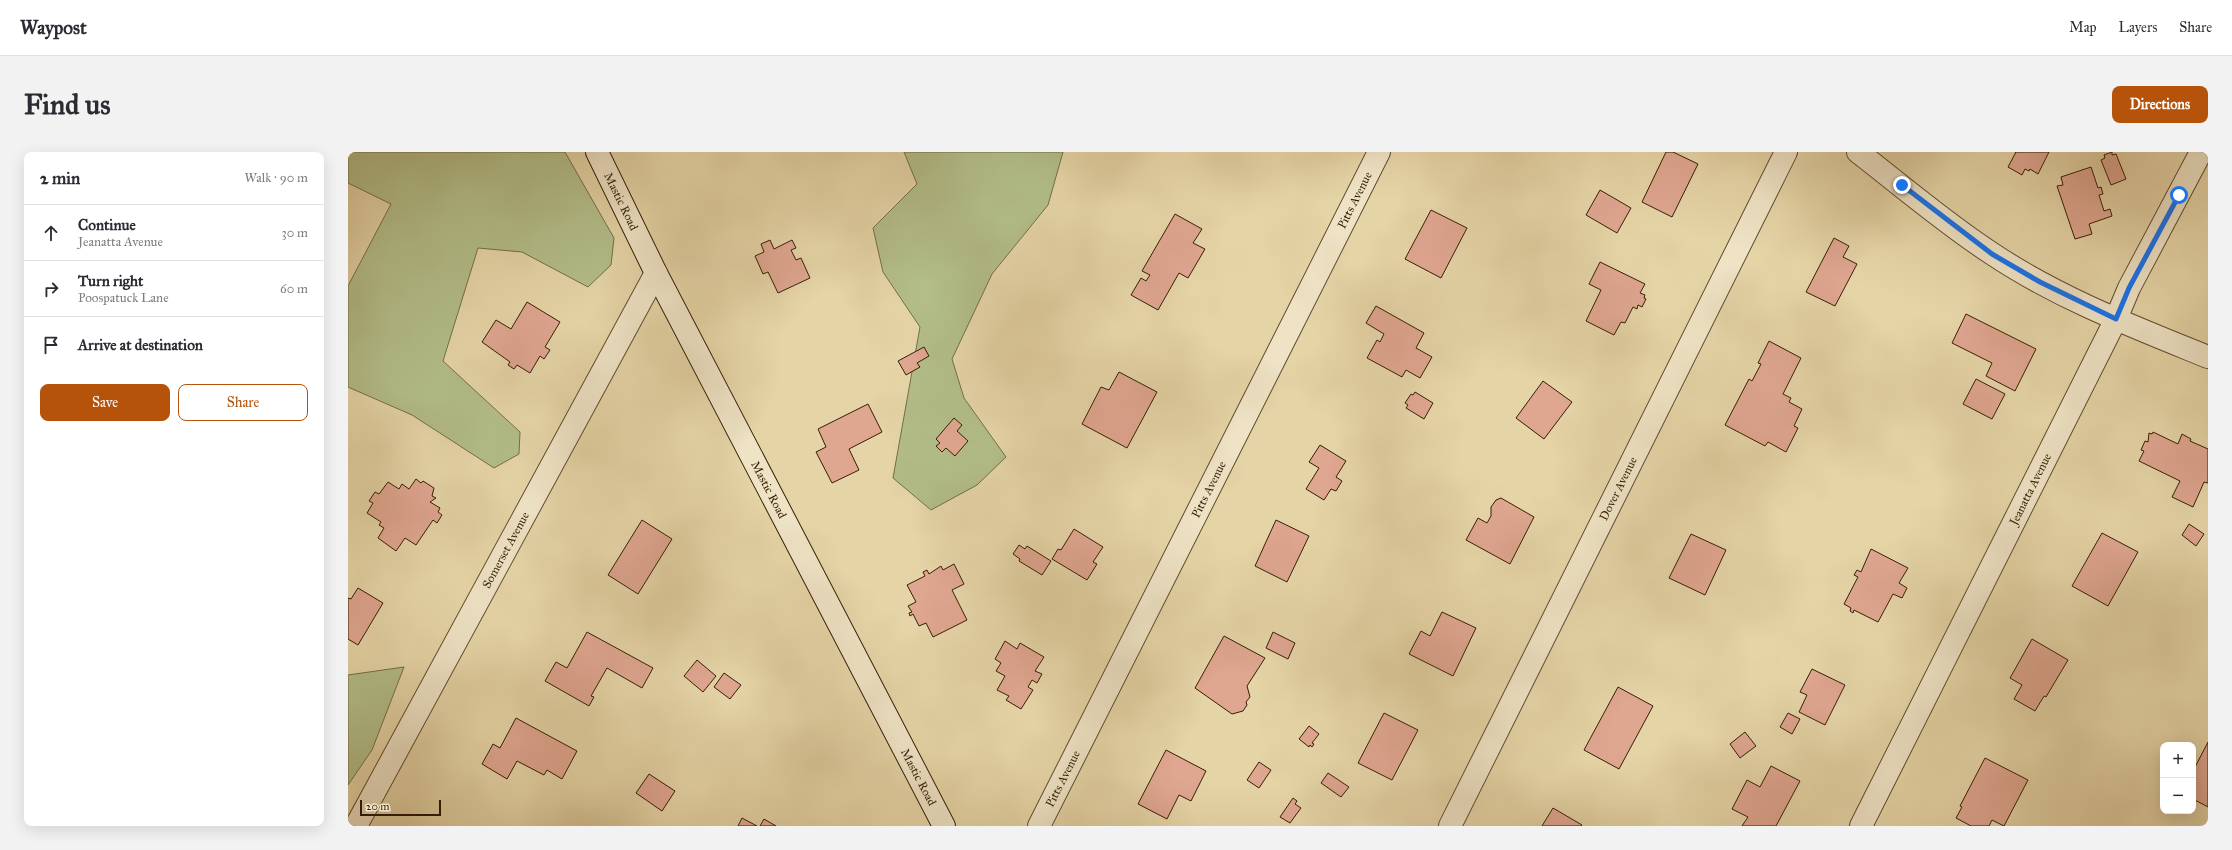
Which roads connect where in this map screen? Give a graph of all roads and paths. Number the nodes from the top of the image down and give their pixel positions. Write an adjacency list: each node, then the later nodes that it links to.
1 (596, 152): 6 (street, Mastic Road)
2 (1379, 152): 11 (street, Pitts Avenue)
3 (1786, 152): 12 (street, Dover Avenue)
4 (1858, 152): 7 (street)
5 (2201, 152): 7 (street, Jeanatta Avenue)
6 (656, 273): 9 (street, Somerset Avenue); 10 (street, Mastic Road)
7 (2116, 319): 8 (street); 13 (street, Jeanatta Avenue)
8 (2208, 357)
9 (356, 826)
10 (944, 826)
11 (1039, 826)
12 (1450, 826)
13 (1861, 826)

